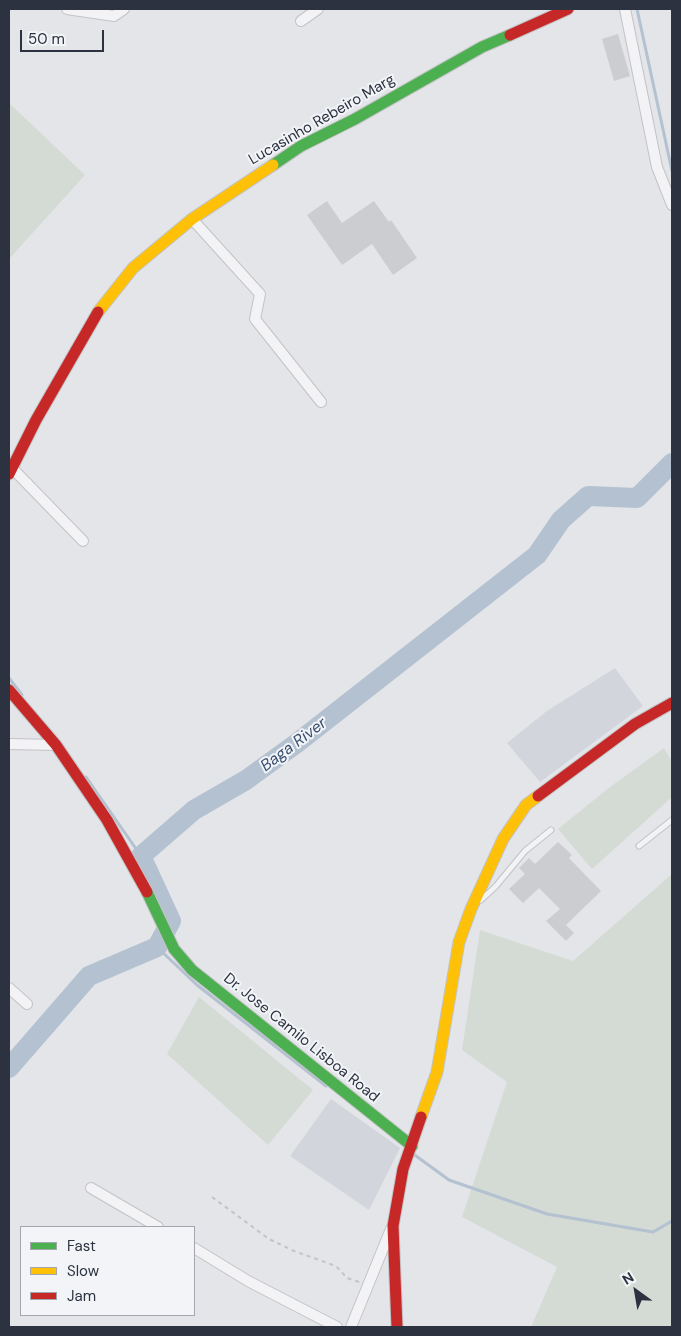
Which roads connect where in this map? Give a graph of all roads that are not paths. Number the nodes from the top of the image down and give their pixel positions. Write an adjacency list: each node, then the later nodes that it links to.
1 (67, 9): 2 (street)
2 (124, 9)
3 (318, 9): 6 (street)
4 (568, 9): 8 (street, Lucasinho Rebeiro Marg)
5 (625, 9): 7 (street)
6 (302, 21)
7 (672, 206)
8 (192, 219): 9 (street); 10 (street, Lucasinho Rebeiro Marg)
9 (321, 402)
10 (11, 471): 11 (street)
11 (83, 541)
12 (9, 690): 15 (street, Dr. Jose Camilo Lisboa Road)
13 (672, 703): 19 (street)
14 (9, 744): 15 (street)
15 (56, 745): 22 (street, Dr. Jose Camilo Lisboa Road)
16 (672, 820): 18 (lane)
17 (551, 830): 19 (lane)
18 (639, 846)
19 (471, 909): 22 (street)
20 (9, 988): 21 (street)
21 (28, 1004)
22 (410, 1149): 25 (street)
23 (91, 1188): 24 (street)
24 (156, 1226)
25 (392, 1226): 28 (street); 29 (street)
26 (195, 1249): 27 (street)
27 (337, 1327)
28 (350, 1327)
29 (397, 1327)

